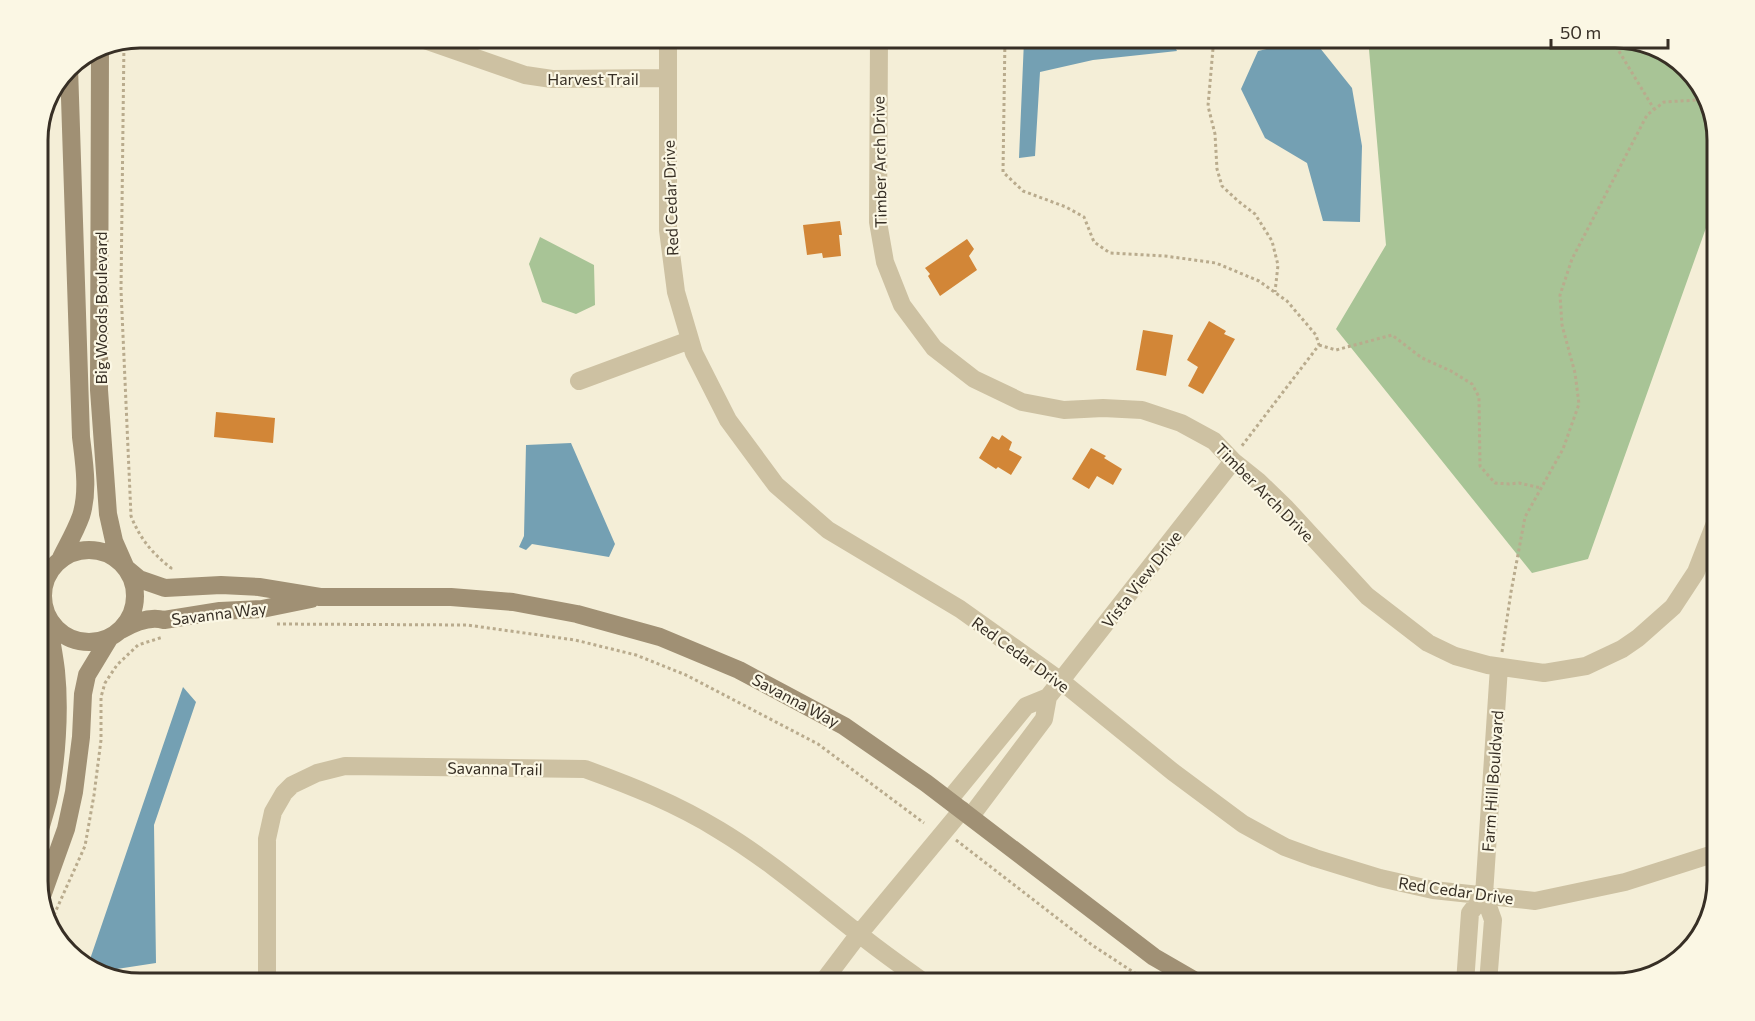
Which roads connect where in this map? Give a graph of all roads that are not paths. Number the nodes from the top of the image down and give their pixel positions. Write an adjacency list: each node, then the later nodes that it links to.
1 (445, 48): 5 (street, Harvest Trail)
2 (668, 48): 5 (street, Red Cedar Drive)
3 (879, 48): 9 (street, Timber Arch Drive)
4 (100, 58): 12 (street, Big Woods Boulevard)
5 (668, 78): 7 (street, Red Cedar Drive)
6 (70, 81): 11 (street, Big Woods Boulevard)
7 (690, 340): 8 (street); 18 (street, Red Cedar Drive)
8 (579, 381)
9 (1233, 461): 17 (street, Timber Arch Drive); 18 (street, Vista View Drive)
10 (1707, 544): 17 (street, Timber Arch Drive)
11 (61, 558): 12 (street); 13 (street, Big Woods Boulevard)
12 (126, 568): 14 (street, Savanna Way); 16 (street, Big Woods Boulevard)
13 (48, 574)
14 (320, 597): 16 (street, Savanna Way); 21 (street, Savanna Way)
15 (49, 620): 16 (street); 20 (street, Big Woods Boulevard)
16 (114, 634): 23 (street, Big Woods Boulevard)
17 (1499, 667): 24 (street, Farm Hill Bouldvard)
18 (1061, 681): 19 (street, Vista View Drive); 24 (street, Red Cedar Drive)
19 (1048, 697): 21 (street, Vista View Drive); 21 (street, Vista View Drive)
20 (48, 803)
21 (961, 809): 25 (street, Vista View Drive); 29 (street, Savanna Way)
22 (1707, 856): 24 (street, Red Cedar Drive)
23 (48, 882)
24 (1484, 895): 30 (street, Farm Hill Bouldvard); 31 (street, Farm Hill Bouldvard)
25 (859, 934): 26 (street, Savanna Trail); 27 (street, Vista View Drive); 28 (street, Savanna Trail)
26 (267, 973)
27 (830, 973)
28 (910, 973)
29 (1181, 973)
30 (1466, 973)
31 (1489, 973)

